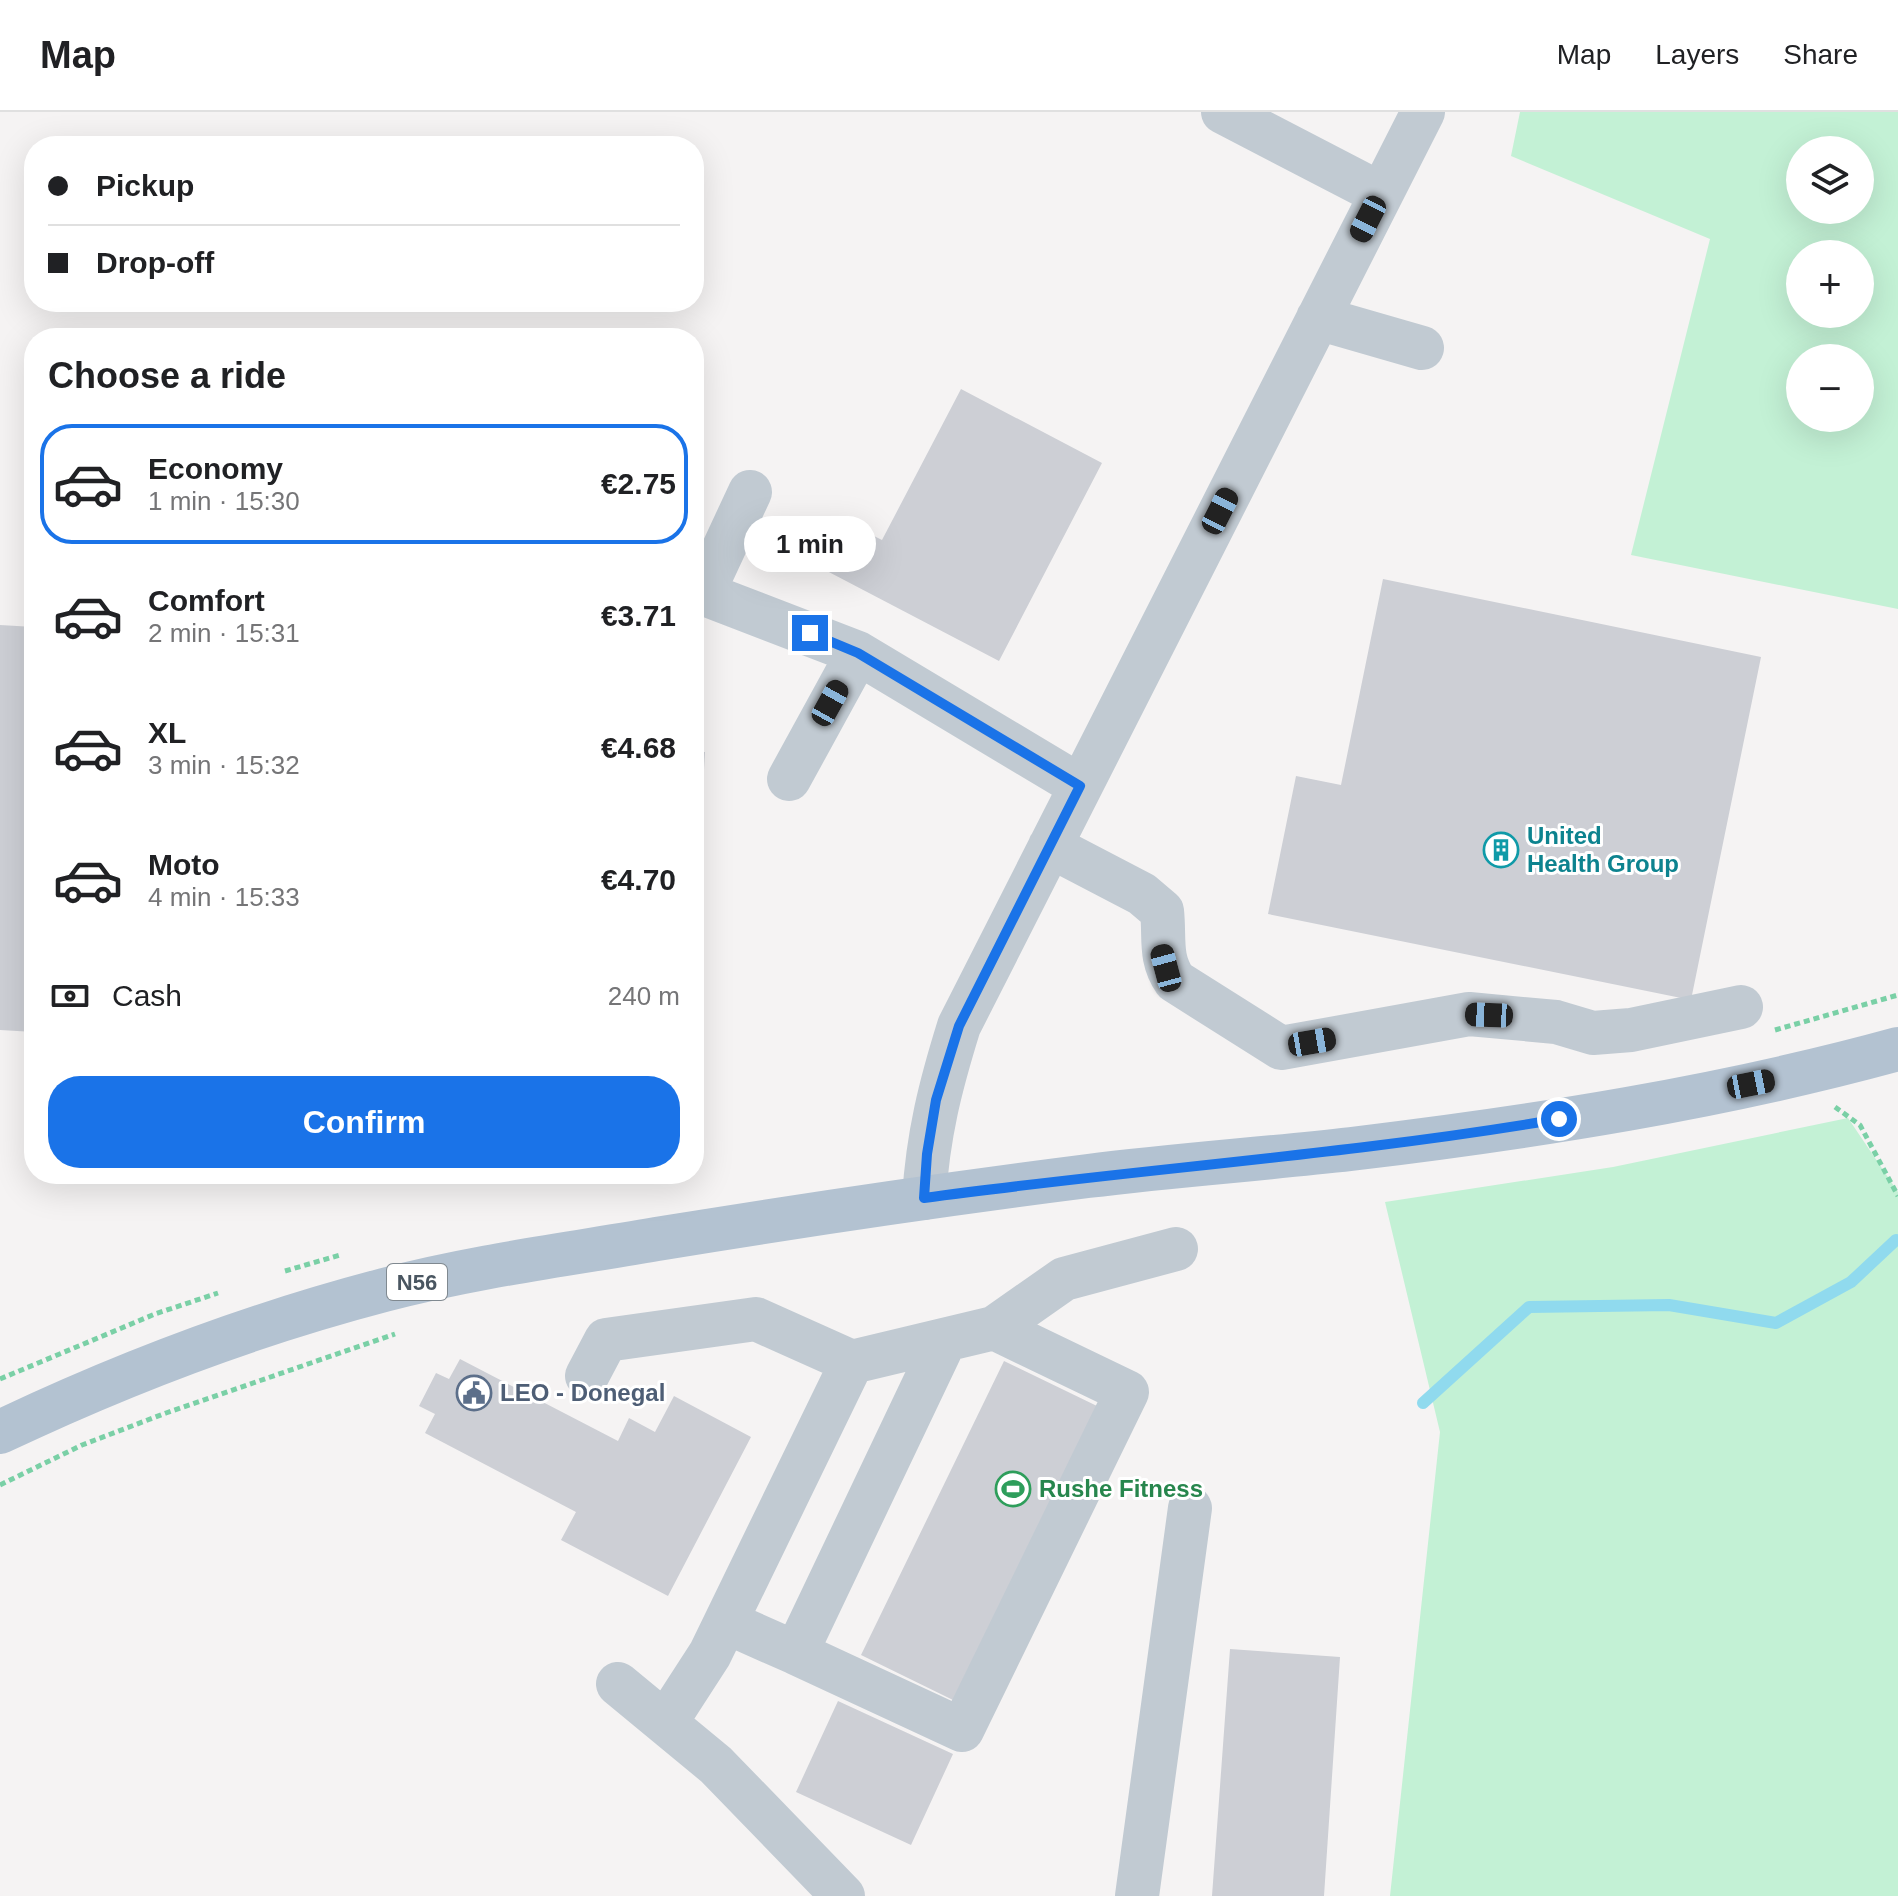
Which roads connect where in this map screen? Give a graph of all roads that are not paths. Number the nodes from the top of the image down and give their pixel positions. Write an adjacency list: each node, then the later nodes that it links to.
1 (1223, 112): 3 (street)
2 (1423, 112): 3 (street)
3 (1381, 194): 4 (street)
4 (1318, 318): 5 (street); 11 (street)
5 (1422, 348)
6 (750, 492): 7 (street)
7 (704, 581)
8 (704, 593): 9 (street)
9 (858, 653): 10 (street); 11 (street)
10 (789, 779)
11 (1080, 786): 12 (street)
12 (1050, 846): 13 (street); 15 (street)
13 (1741, 1007)
14 (1898, 1050): 15 (main road, N56)
15 (924, 1198): 21 (main road, N56)
16 (1176, 1249): 17 (street)
17 (994, 1328): 18 (street); 24 (street)
18 (945, 1340): 19 (street); 24 (street)
19 (852, 1362): 20 (street); 23 (street)
20 (587, 1376)
21 (0, 1432)
22 (1190, 1508): 28 (street)
23 (726, 1622): 24 (street); 26 (street)
24 (796, 1653)
25 (618, 1684): 26 (street)
26 (666, 1722): 27 (street)
27 (843, 1896)
28 (1137, 1896)

